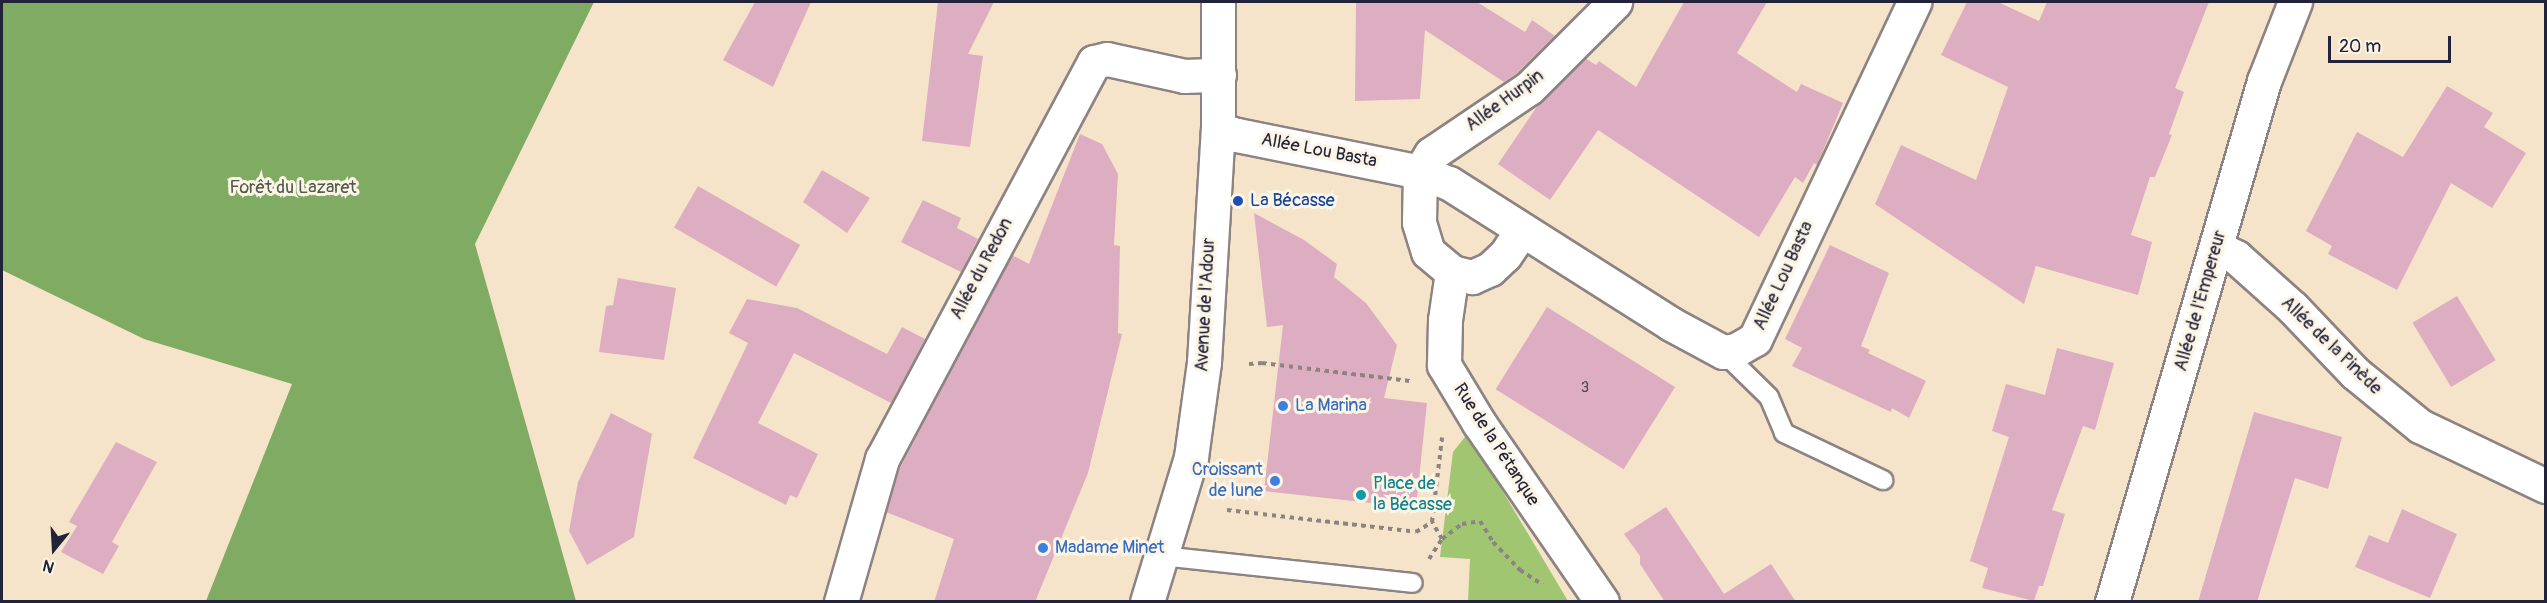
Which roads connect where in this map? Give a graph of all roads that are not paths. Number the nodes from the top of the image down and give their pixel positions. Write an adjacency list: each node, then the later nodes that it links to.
1 (1218, 2): 5 (street, Avenue de l'Adour)
2 (1615, 2): 7 (street, Allée Hurpin)
3 (1914, 2): 11 (street, Allée Lou Basta)
4 (2295, 2): 9 (street, Allée de l'Empereur)
5 (1219, 75): 6 (street, Avenue de l'Adour); 16 (street, Allée du Redon)
6 (1218, 129): 7 (street, Allée Lou Basta); 14 (street, Avenue de l'Adour)
7 (1420, 172): 8 (street, Allée Lou Basta); 10 (street)
8 (1522, 230): 10 (street); 11 (street, Allée Lou Basta)
9 (2217, 248): 13 (street, Allée de la Pinède); 19 (street, Allée de l'Empereur)
10 (1452, 272): 18 (street, Rue de la Pétanque)
11 (1723, 352): 12 (lane)
12 (1883, 480)
13 (2546, 486)
14 (1161, 556): 15 (lane); 17 (street, Avenue de l'Adour)
15 (1413, 583)
16 (841, 602)
17 (1147, 602)
18 (1602, 602)
19 (2112, 602)

